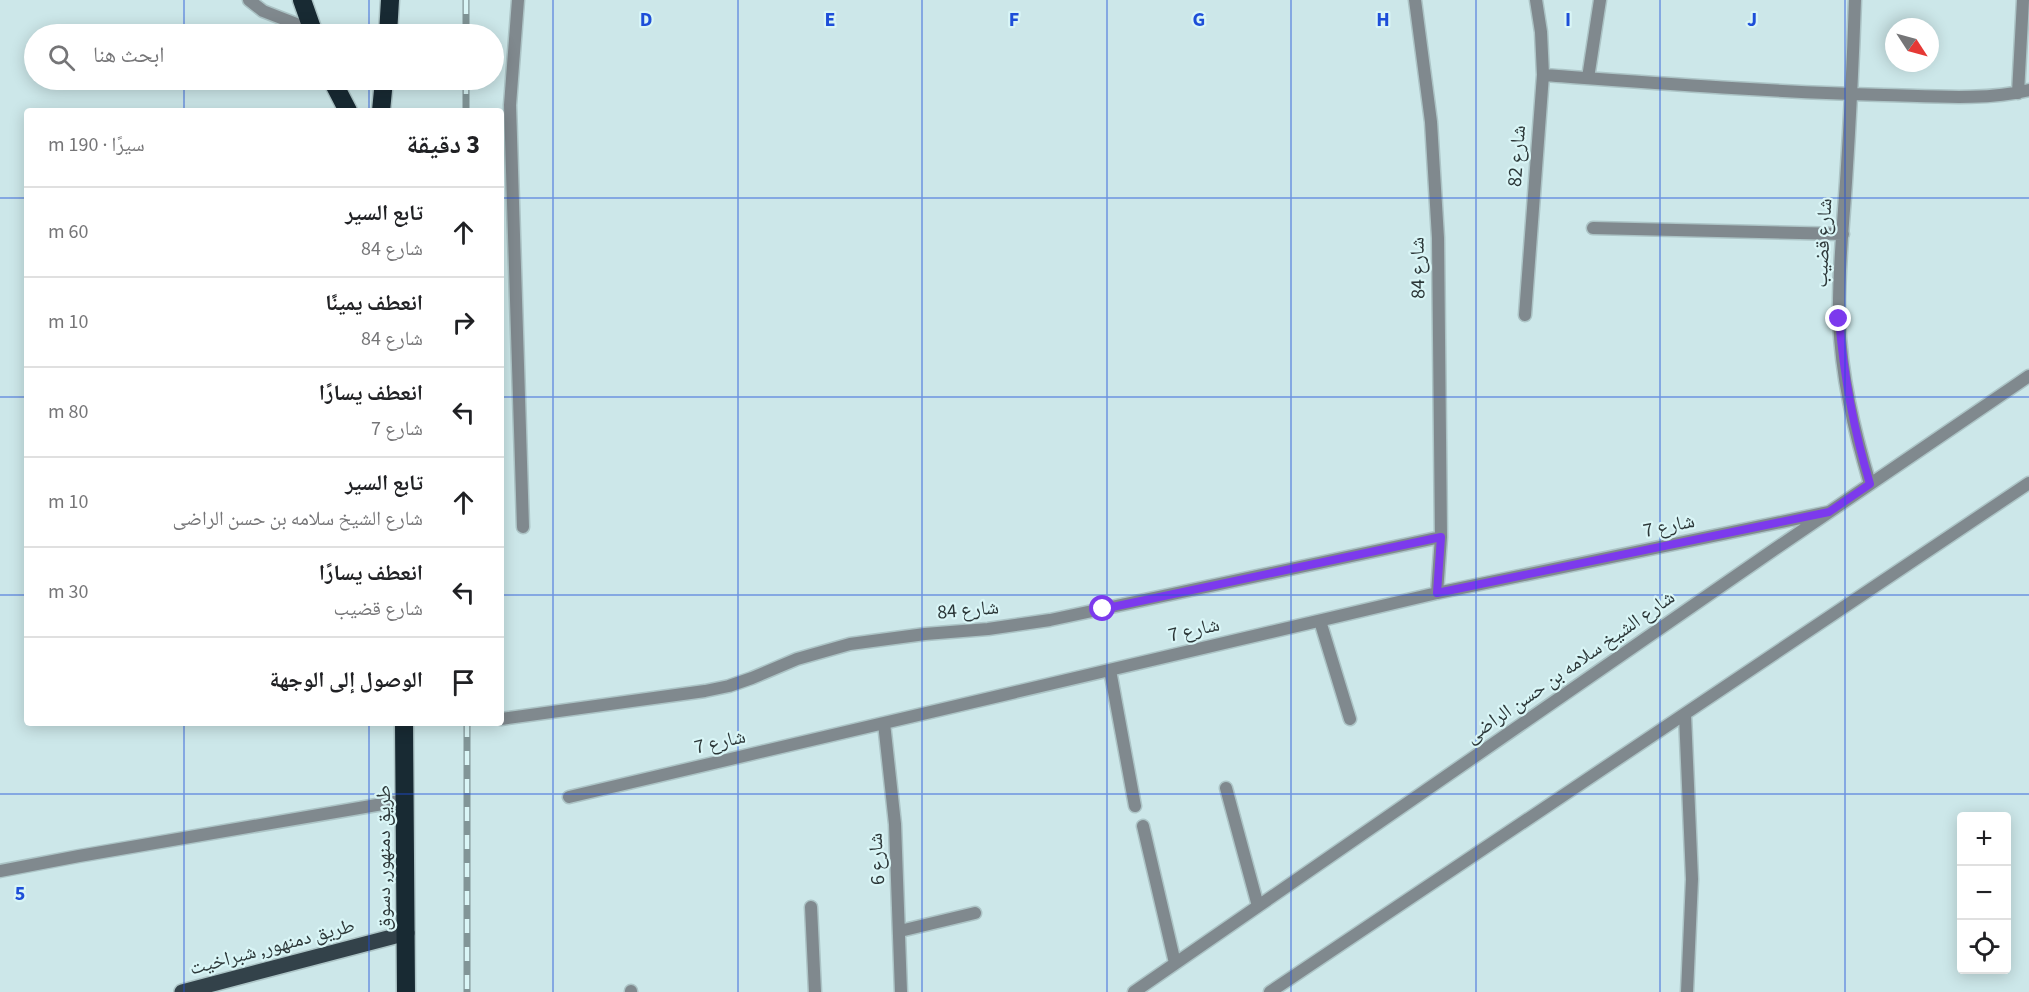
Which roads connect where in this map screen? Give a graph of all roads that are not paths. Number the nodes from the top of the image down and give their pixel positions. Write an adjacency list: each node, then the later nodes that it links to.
1 (249, 0): 10 (street)
2 (302, 0): 11 (highway)
3 (390, 0): 12 (highway)
4 (518, 0): 28 (street)
5 (1415, 0): 29 (street, شارع 84)
6 (1536, 0): 13 (street, شارع 82)
7 (1600, 0): 14 (street)
8 (1855, 0): 18 (street, شارع قضيب)
9 (2023, 0): 17 (street)
10 (294, 24)
11 (310, 24)
12 (389, 24)
13 (1543, 75): 14 (street); 23 (street, شارع 82)
14 (1588, 78): 18 (street)
15 (337, 90): 19 (highway)
16 (383, 90): 20 (highway)
17 (2024, 92): 18 (street)
18 (1852, 94): 22 (street, شارع قضيب)
19 (346, 108)
20 (381, 108)
21 (1593, 228): 22 (street)
22 (1843, 234): 26 (street, شارع قضيب)
23 (1525, 315)
24 (2029, 376): 26 (street, شارع الشيخ سلامه بن حسن الراضى)
25 (2029, 483): 33 (street)
26 (1870, 484): 27 (street, شارع الشيخ سلامه بن حسن الراضى)
27 (1829, 512): 30 (street, شارع 7); 44 (street, شارع الشيخ سلامه بن حسن الراضى)
28 (523, 527)
29 (1441, 537): 30 (street, شارع 84); 34 (street, شارع 84)
30 (1437, 593): 31 (street, شارع 7)
31 (1320, 621): 32 (street, شارع 7); 35 (street)
32 (1110, 670): 36 (street, شارع 7); 41 (street)
33 (1685, 715): 55 (street); 56 (street)
34 (504, 719)
35 (1350, 719)
36 (884, 723): 39 (street, شارع 7); 47 (street, شارع 6)
37 (405, 726): 40 (highway, طريق دمنهور, دسوق)
38 (1226, 788): 44 (street)
39 (569, 797)
40 (406, 800): 43 (street); 48 (highway, طريق دمنهور, دسوق)
41 (1135, 806)
42 (1143, 826): 49 (street)
43 (0, 872)
44 (1258, 906): 49 (street, شارع الشيخ سلامه بن حسن الراضى)
45 (811, 907): 52 (street)
46 (975, 913): 47 (street)
47 (900, 931): 53 (street, شارع 6)
48 (407, 933): 50 (main road, طريق دمنهور, شبراخيت); 51 (highway, طريق دمنهور, دسوق)
49 (1175, 963): 54 (street, شارع الشيخ سلامه بن حسن الراضى)
50 (182, 992)
51 (406, 992)
52 (815, 992)
53 (901, 992)
54 (1134, 992)
55 (1270, 992)
56 (1687, 992)

